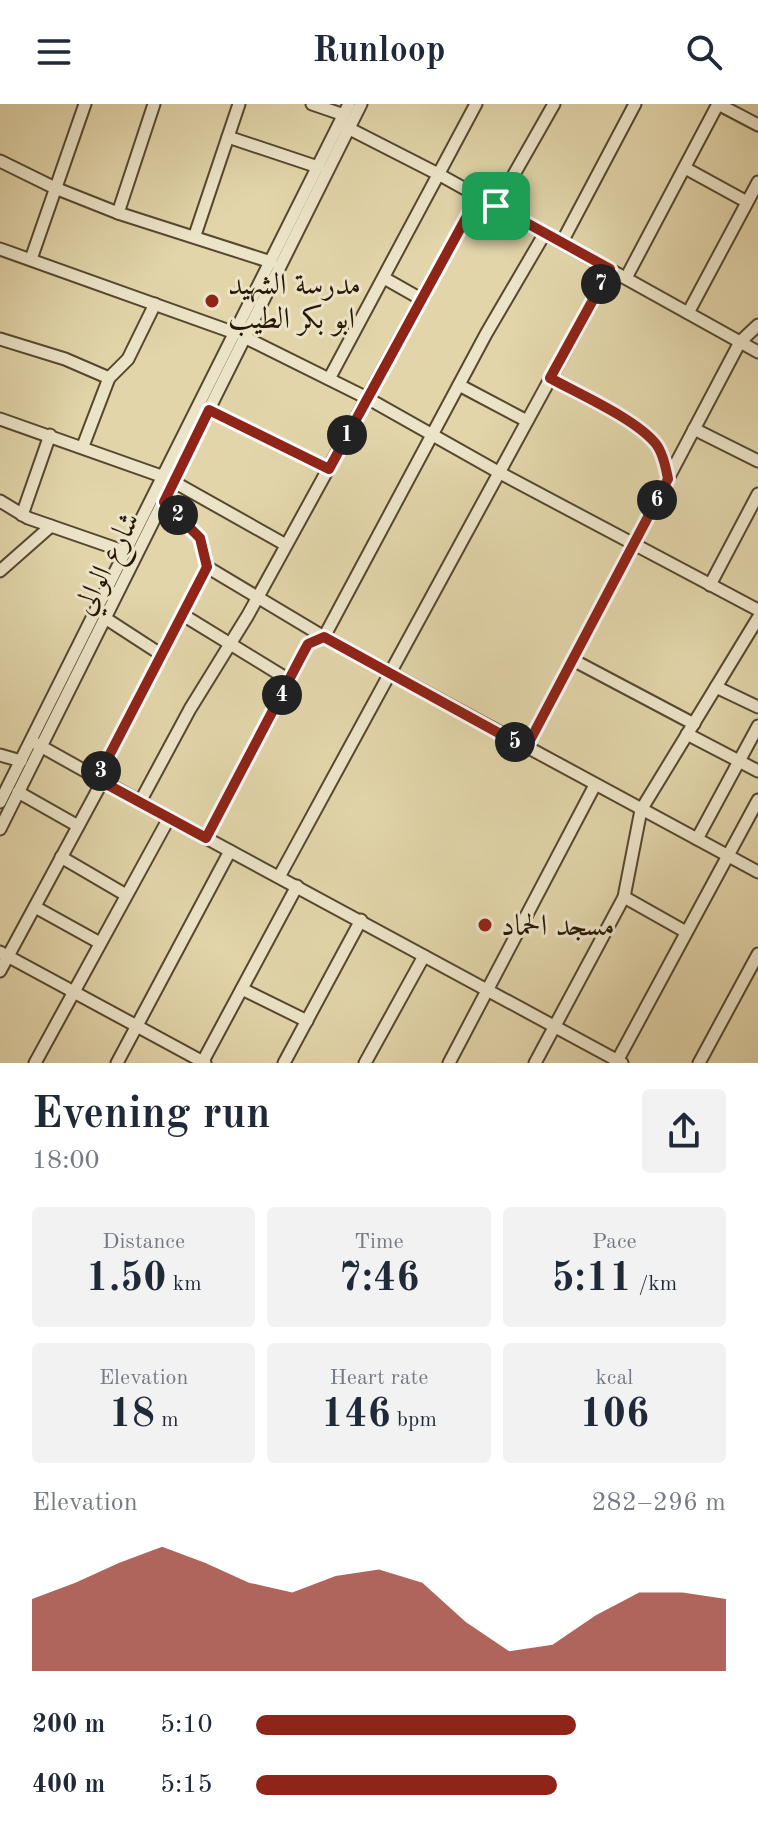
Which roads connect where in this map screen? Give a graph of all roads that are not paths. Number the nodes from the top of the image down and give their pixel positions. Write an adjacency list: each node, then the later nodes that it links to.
1 (85, 104): 17 (street)
2 (154, 104): 21 (street)
3 (239, 104): 11 (street)
4 (312, 104): 9 (street)
5 (361, 104): 9 (street, شارع الوالي)
6 (476, 104): 15 (street)
7 (554, 104): 20 (street)
8 (635, 104): 24 (street)
9 (345, 118): 13 (street, شارع الوالي); 15 (street); 35 (street, شارع الوالي)
10 (758, 125): 14 (street)
11 (228, 137): 13 (street); 23 (street)
12 (1, 163): 17 (street)
13 (318, 167): 27 (street, شارع الوالي)
14 (685, 168): 19 (street); 30 (street)
15 (440, 175): 18 (street); 29 (street)
16 (758, 182): 19 (street)
17 (55, 188): 21 (street); 26 (street)
18 (478, 196): 20 (street); 31 (street)
19 (747, 202): 33 (street)
20 (496, 206): 22 (street)
21 (118, 213): 23 (street)
22 (545, 233): 24 (street); 42 (street)
23 (195, 235): 27 (street)
24 (562, 242): 28 (street)
25 (0, 249): 26 (street)
26 (31, 259): 32 (street)
27 (271, 262): 35 (street, شارع الوالي)
28 (610, 269): 30 (street); 40 (street)
29 (384, 278): 31 (street); 41 (street)
30 (626, 278): 33 (street)
31 (421, 299): 43 (street)
32 (155, 304): 35 (street); 39 (street)
33 (688, 313): 37 (street)
34 (758, 325): 37 (street)
35 (240, 335): 41 (street); 44 (street, شارع الوالي); 54 (street, شارع الوالي)
36 (0, 339): 39 (street)
37 (740, 342): 38 (street); 47 (street)
38 (758, 352)
39 (109, 378): 50 (street)
40 (550, 378): 46 (street); 55 (street)
41 (329, 379): 43 (street)
42 (459, 385): 46 (street); 48 (street)
43 (367, 398): 48 (street); 52 (street)
44 (209, 410): 52 (street); 54 (street, شارع الوالي)
45 (0, 419): 49 (street)
46 (527, 421): 53 (street)
47 (694, 429): 51 (street); 55 (street)
48 (432, 434): 53 (street); 72 (street)
49 (50, 435): 50 (street); 59 (street)
50 (83, 446): 54 (street)
51 (758, 461)
52 (329, 469): 62 (street)
53 (500, 473): 61 (street); 76 (street)
54 (169, 479): 58 (street, شارع الوالي); 62 (street); 63 (street, شارع الوالي)
55 (668, 479): 61 (street)
56 (758, 494): 66 (street)
57 (0, 501): 59 (street)
58 (164, 502): 64 (street); 70 (street, شارع الوالي)
59 (22, 515): 60 (street)
60 (51, 526): 63 (street); 65 (street)
61 (634, 543): 66 (street); 75 (street)
62 (286, 545): 67 (street)
63 (126, 552): 82 (street, شارع الوالي)
64 (207, 567): 67 (street); 69 (street)
65 (1, 574)
66 (710, 585): 68 (street)
67 (257, 599): 72 (street); 73 (street)
68 (758, 610)
69 (183, 615): 73 (street); 74 (street)
70 (105, 618): 74 (street); 82 (street, شارع الوالي)
71 (758, 618): 78 (street)
72 (324, 637): 76 (street); 77 (street)
73 (229, 645): 77 (street); 93 (street)
74 (162, 655): 88 (street)
75 (573, 660): 81 (street); 83 (street)
76 (390, 672): 83 (street); 104 (street)
77 (289, 680): 98 (street)
78 (716, 687): 79 (street); 81 (street)
79 (757, 704)
80 (758, 726): 86 (street)
81 (690, 729): 86 (street); 94 (street)
82 (36, 744): 85 (street, شارع الوالي); 88 (street); 90 (street, شارع الوالي)
83 (526, 748): 89 (street)
84 (0, 755): 85 (street)
85 (21, 761): 92 (street, شارع الوالي)
86 (739, 761): 87 (street); 99 (street)
87 (758, 771)
88 (100, 780): 93 (street); 96 (street)
89 (595, 785): 94 (street); 117 (street)
90 (18, 792): 96 (street); 97 (street, شارع الوالي)
91 (758, 801): 101 (street)
92 (0, 802)
93 (140, 802): 95 (street)
94 (641, 810): 99 (street); 107 (street)
95 (169, 818): 98 (street); 106 (street)
96 (78, 826): 102 (street)
97 (0, 829)
98 (206, 838): 100 (street)
99 (697, 839): 101 (street)
100 (230, 851): 104 (street); 120 (street)
101 (728, 856): 103 (street); 110 (street)
102 (61, 857): 106 (street); 108 (street)
103 (758, 872)
104 (279, 877): 105 (street)
105 (297, 886): 109 (street); 116 (street)
106 (126, 895): 111 (street)
107 (624, 897): 110 (street); 121 (street)
108 (35, 907): 111 (street); 112 (street)
109 (361, 920): 114 (street); 119 (street)
110 (686, 932): 122 (street)
111 (100, 943): 118 (street)
112 (4, 954): 115 (street); 118 (street)
113 (758, 954): 130 (street)
114 (424, 956): 117 (street); 127 (street)
115 (0, 971)
116 (242, 989): 119 (street); 125 (street)
117 (487, 991): 121 (street); 128 (street)
118 (73, 992): 120 (street); 123 (street)
119 (307, 1021): 126 (street)
120 (137, 1026): 124 (street); 125 (street)
121 (555, 1028): 122 (street); 129 (street)
122 (618, 1062)
123 (35, 1063)
124 (117, 1063)
125 (203, 1063)
126 (284, 1063)
127 (365, 1063)
128 (449, 1063)
129 (535, 1063)
130 (699, 1063)

